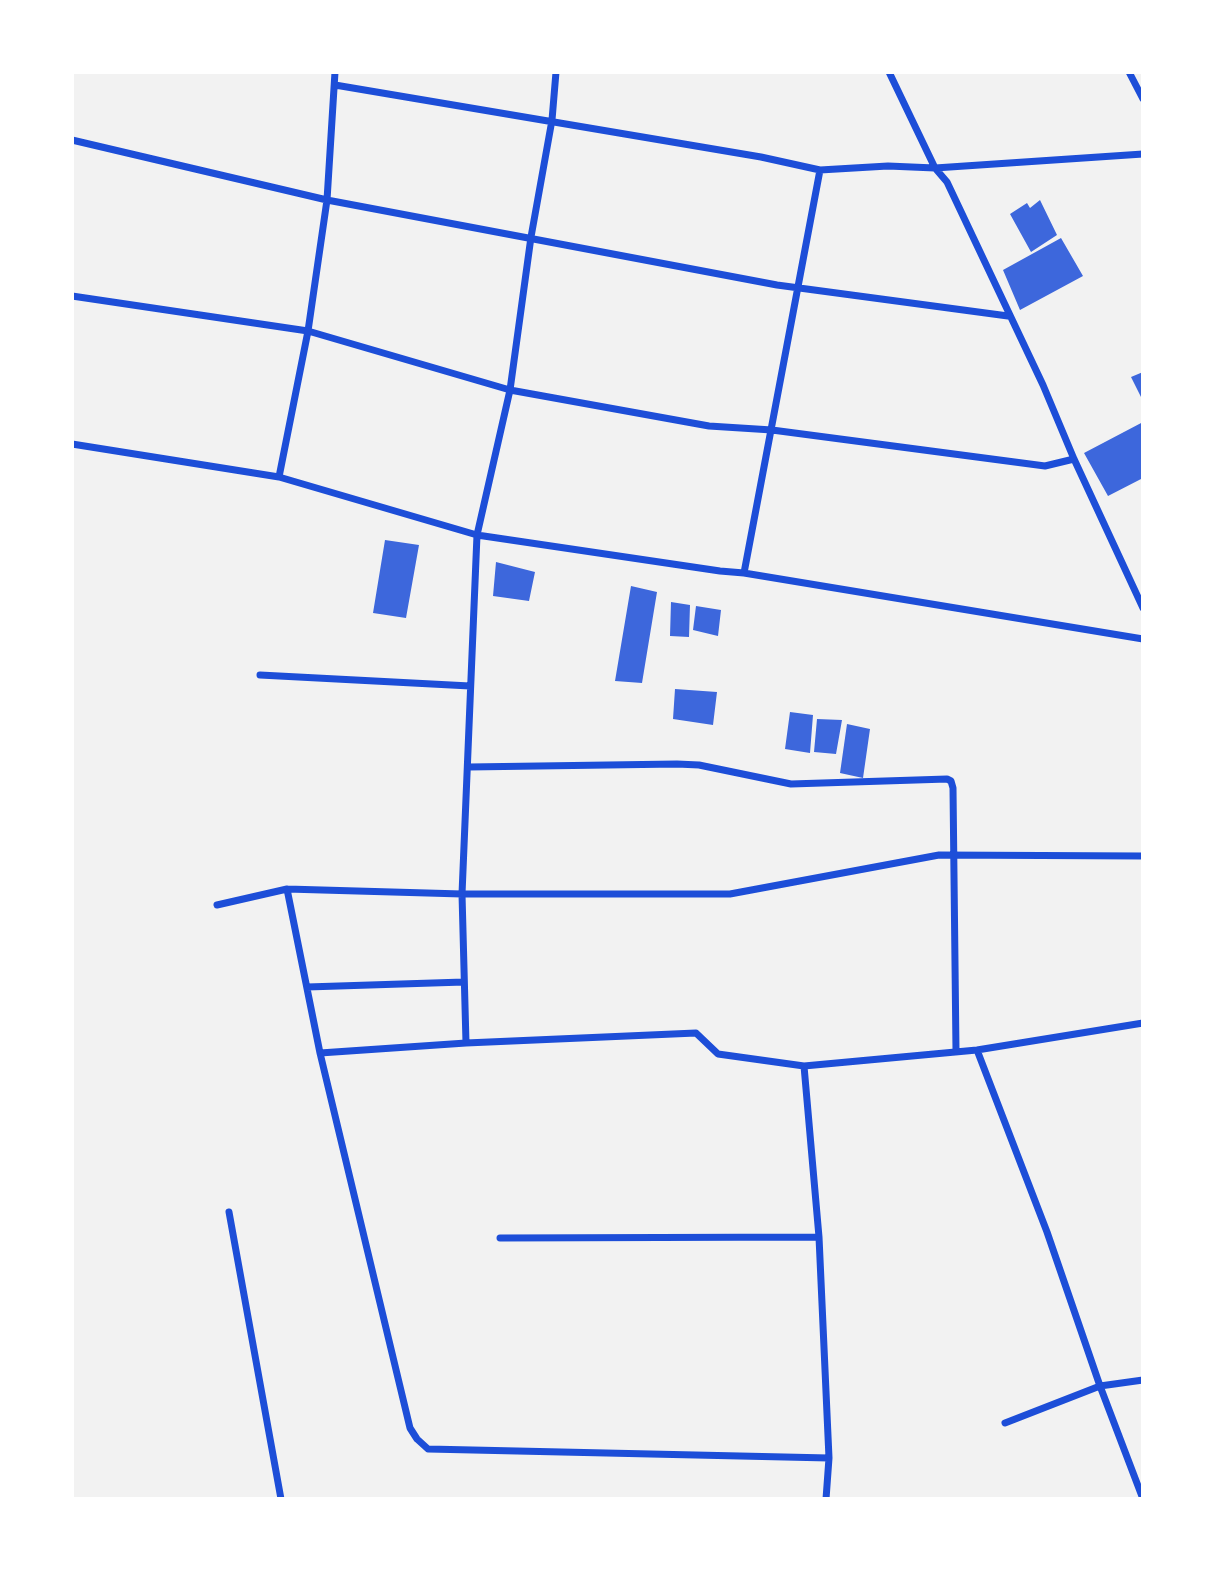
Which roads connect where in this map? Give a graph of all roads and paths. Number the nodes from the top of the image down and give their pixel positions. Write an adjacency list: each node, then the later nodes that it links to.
1 (335, 72): 5 (street)
2 (556, 72): 7 (street)
3 (889, 72): 10 (street)
4 (1129, 72): 6 (street)
5 (335, 85): 7 (street); 12 (street)
6 (1143, 99)
7 (552, 120): 11 (street); 13 (street)
8 (72, 140): 12 (street)
9 (1143, 154): 10 (street)
10 (934, 168): 11 (street); 16 (street)
11 (820, 170): 14 (street)
12 (327, 200): 13 (street); 17 (street)
13 (531, 237): 14 (street); 18 (street)
14 (796, 287): 16 (street); 19 (street)
15 (72, 296): 17 (street)
16 (1008, 316): 21 (street)
17 (308, 331): 18 (street); 22 (street)
18 (510, 390): 19 (street); 23 (street)
19 (772, 430): 21 (street); 24 (street)
20 (72, 444): 22 (street)
21 (1074, 459): 25 (street)
22 (279, 477): 23 (street)
23 (477, 535): 24 (street); 28 (street)
24 (744, 573): 26 (street)
25 (1143, 608)
26 (1143, 639)
27 (260, 675): 28 (street)
28 (470, 686): 29 (street)
29 (469, 767): 30 (street); 33 (street)
30 (954, 855): 31 (street); 33 (street); 40 (street)
31 (1143, 856)
32 (287, 889): 33 (street); 34 (street); 36 (street)
33 (462, 894): 35 (street)
34 (217, 905)
35 (464, 982): 36 (street); 38 (street)
36 (307, 987): 41 (street)
37 (1143, 1023): 39 (street)
38 (466, 1043): 41 (street); 42 (street)
39 (976, 1050): 40 (street); 47 (street)
40 (956, 1051): 42 (street)
41 (320, 1053): 49 (street)
42 (804, 1066): 44 (street)
43 (229, 1212): 50 (street)
44 (819, 1237): 45 (street); 49 (street)
45 (500, 1238)
46 (1143, 1380): 47 (street)
47 (1100, 1386): 48 (street); 52 (street)
48 (1005, 1423)
49 (829, 1458): 51 (street)
50 (281, 1499)
51 (826, 1499)
52 (1143, 1499)

